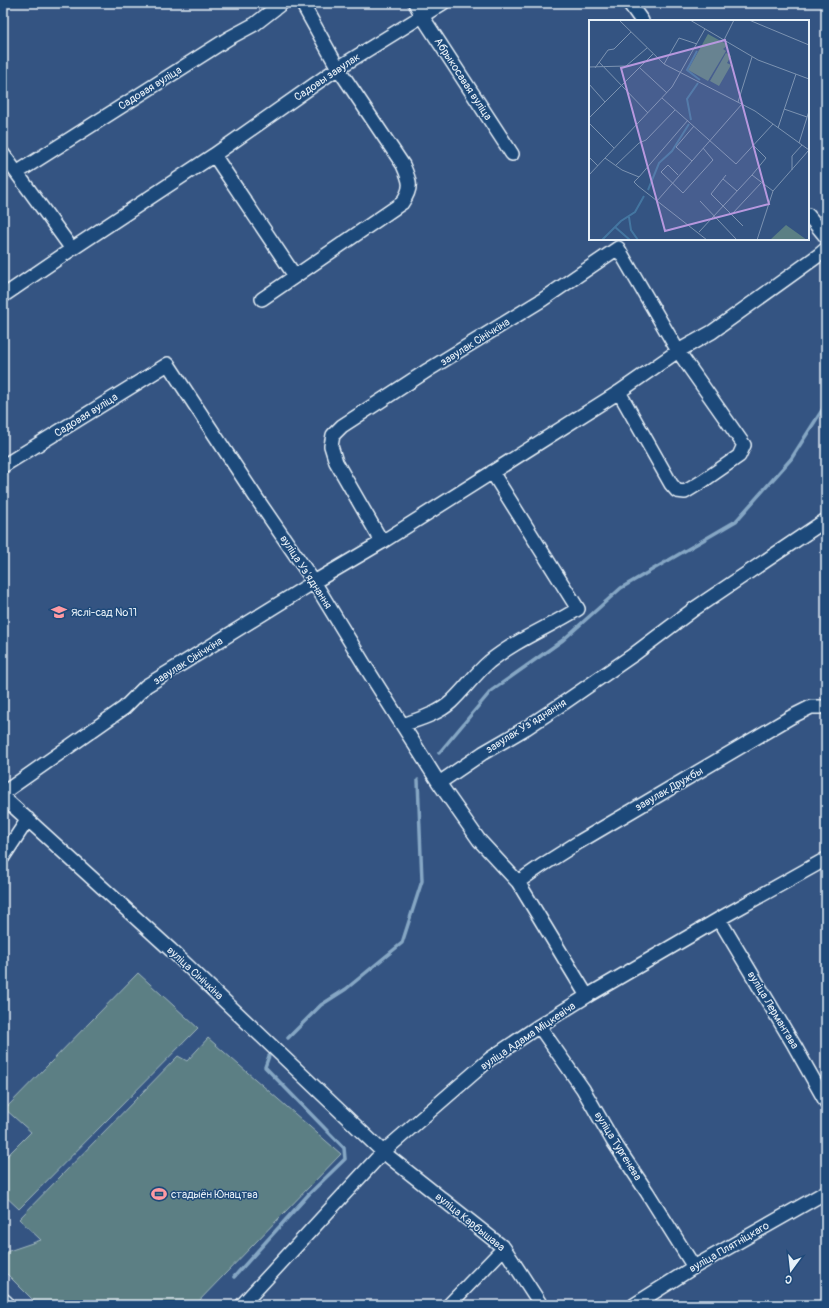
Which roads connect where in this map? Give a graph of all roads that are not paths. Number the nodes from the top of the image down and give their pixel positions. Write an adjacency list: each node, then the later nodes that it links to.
1 (282, 3): 12 (street, Садовая вуліца)
2 (302, 3): 8 (street)
3 (415, 3): 6 (street, Абрыкосавая вуліца)
4 (443, 3): 6 (street, Садовы завулак)
5 (629, 3): 7 (street)
6 (422, 16): 8 (street, Садовы завулак); 10 (street, Абрыкосавая вуліца)
7 (641, 20)
8 (338, 68): 11 (street, Садовы завулак); 17 (street)
9 (3, 154): 12 (street)
10 (512, 154)
11 (214, 155): 15 (street, Садовы завулак); 17 (street)
12 (18, 172): 15 (street)
13 (809, 216): 14 (street)
14 (826, 237)
15 (72, 249): 18 (street)
16 (826, 249): 20 (street, завулак Сінічкіна)
17 (295, 276): 19 (street)
18 (3, 296)
19 (262, 299)
20 (678, 352): 22 (street, завулак Сінічкіна); 22 (street, завулак Сінічкіна); 26 (street, завулак Сінічкіна)
21 (168, 364): 23 (street, Садовая вуліца); 27 (street, вуліца Узʼяднання)
22 (619, 392): 24 (street, завулак Сінічкіна)
23 (3, 466)
24 (492, 472): 26 (street, завулак Сінічкіна); 29 (street)
25 (826, 520): 30 (street, завулак Узʼяднання)
26 (382, 542): 27 (street, завулак Сінічкіна)
27 (314, 582): 29 (street, вуліца Узʼяднання); 31 (street, завулак Сінічкіна)
28 (826, 707): 36 (street, завулак Дружбы)
29 (402, 725): 30 (street, вуліца Узʼяднання)
30 (440, 783): 36 (street)
31 (3, 793)
32 (3, 797): 33 (street, вуліца Сінічкіна)
33 (28, 819): 34 (street); 41 (street, вуліца Сінічкіна)
34 (3, 857)
35 (826, 859): 37 (street, вуліца Адама Міцкевіча)
36 (518, 882): 38 (street)
37 (719, 919): 38 (street, вуліца Адама Міцкевіча); 40 (street, вуліца Лермантава)
38 (587, 996): 39 (street, вуліца Адама Міцкевіча)
39 (538, 1026): 41 (street, вуліца Адама Міцкевіча); 44 (street, вуліца Тургенева)
40 (826, 1102)
41 (383, 1152): 43 (street, вуліца Карбышава); 47 (street, вуліца Адама Міцкевіча)
42 (826, 1192): 44 (street, вуліца Плятніцкаго)
43 (504, 1248): 48 (street); 49 (street, вуліца Карбышава)
44 (694, 1267): 50 (street, вуліца Плятніцкаго)
45 (3, 1302): 46 (main road)
46 (6, 1305)
47 (242, 1305)
48 (449, 1305)
49 (540, 1305)
50 (634, 1305)

